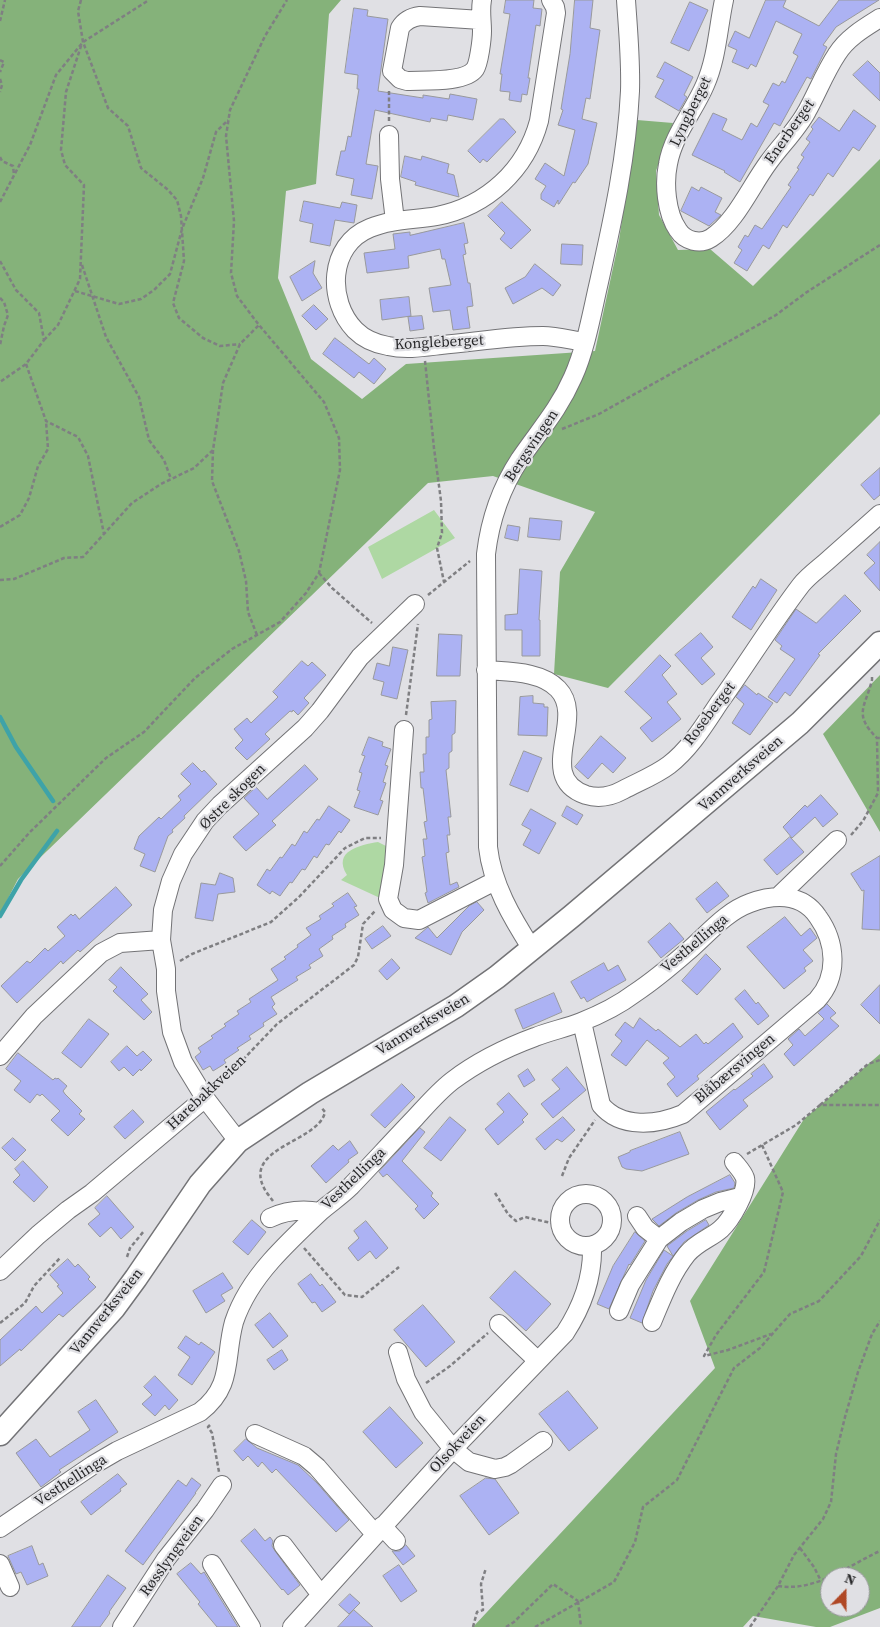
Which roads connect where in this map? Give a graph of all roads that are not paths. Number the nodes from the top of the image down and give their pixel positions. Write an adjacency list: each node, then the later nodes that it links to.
1 (482, 0): 6 (street)
2 (551, 0): 8 (street, Kongleberget)
3 (626, 0): 10 (street, Bergsvingen)
4 (724, 0): 9 (street, Lyngberget)
5 (880, 18): 9 (street, Enerberget)
6 (481, 20): 6 (street)
7 (389, 135): 8 (street)
8 (395, 221): 10 (street, Kongleberget)
9 (697, 242)
10 (584, 342): 14 (street, Bergsvingen)
11 (880, 514): 14 (street, Roseberget)
12 (416, 604): 19 (street, Østre skogen)
13 (880, 643): 20 (main road, Vannverksveien)
14 (486, 670): 17 (street, Bergsvingen)
15 (404, 730): 17 (street)
16 (837, 840): 18 (street)
17 (495, 881): 20 (street, Bergsvingen)
18 (780, 895): 21 (street, Vesthellinga); 21 (street, Blåbærsvingen)
19 (161, 940): 22 (street); 23 (street, Østre skogen)
20 (532, 950): 24 (main road, Vannverksveien)
21 (582, 1022): 27 (street, Vesthellinga)
22 (0, 1056)
23 (205, 1098): 24 (street, Østre skogen); 32 (street, Harebakkveien)
24 (238, 1141): 38 (main road, Vannverksveien)
25 (734, 1162): 26 (street)
26 (740, 1198): 30 (street); 34 (street)
27 (320, 1212): 28 (street); 43 (street, Vesthellinga)
28 (276, 1215)
29 (637, 1216): 30 (street)
30 (658, 1240): 33 (street)
31 (592, 1246): 31 (street); 37 (street, Olsokveien)
32 (0, 1271)
33 (620, 1311)
34 (652, 1322)
35 (499, 1324): 37 (street)
36 (398, 1352): 41 (street)
37 (538, 1362): 41 (street, Olsokveien)
38 (0, 1434)
39 (255, 1434): 44 (street)
40 (543, 1441): 41 (street)
41 (452, 1449): 44 (street, Olsokveien)
42 (222, 1485): 51 (street, Røsslyngveien)
43 (0, 1528)
44 (379, 1530): 45 (street); 50 (street, Olsokveien)
45 (396, 1541)
46 (283, 1545): 50 (street)
47 (0, 1564): 49 (street)
48 (212, 1564): 52 (street)
49 (10, 1587)
50 (320, 1595): 53 (street, Olsokveien)
51 (122, 1627)
52 (251, 1627)
53 (292, 1627)

